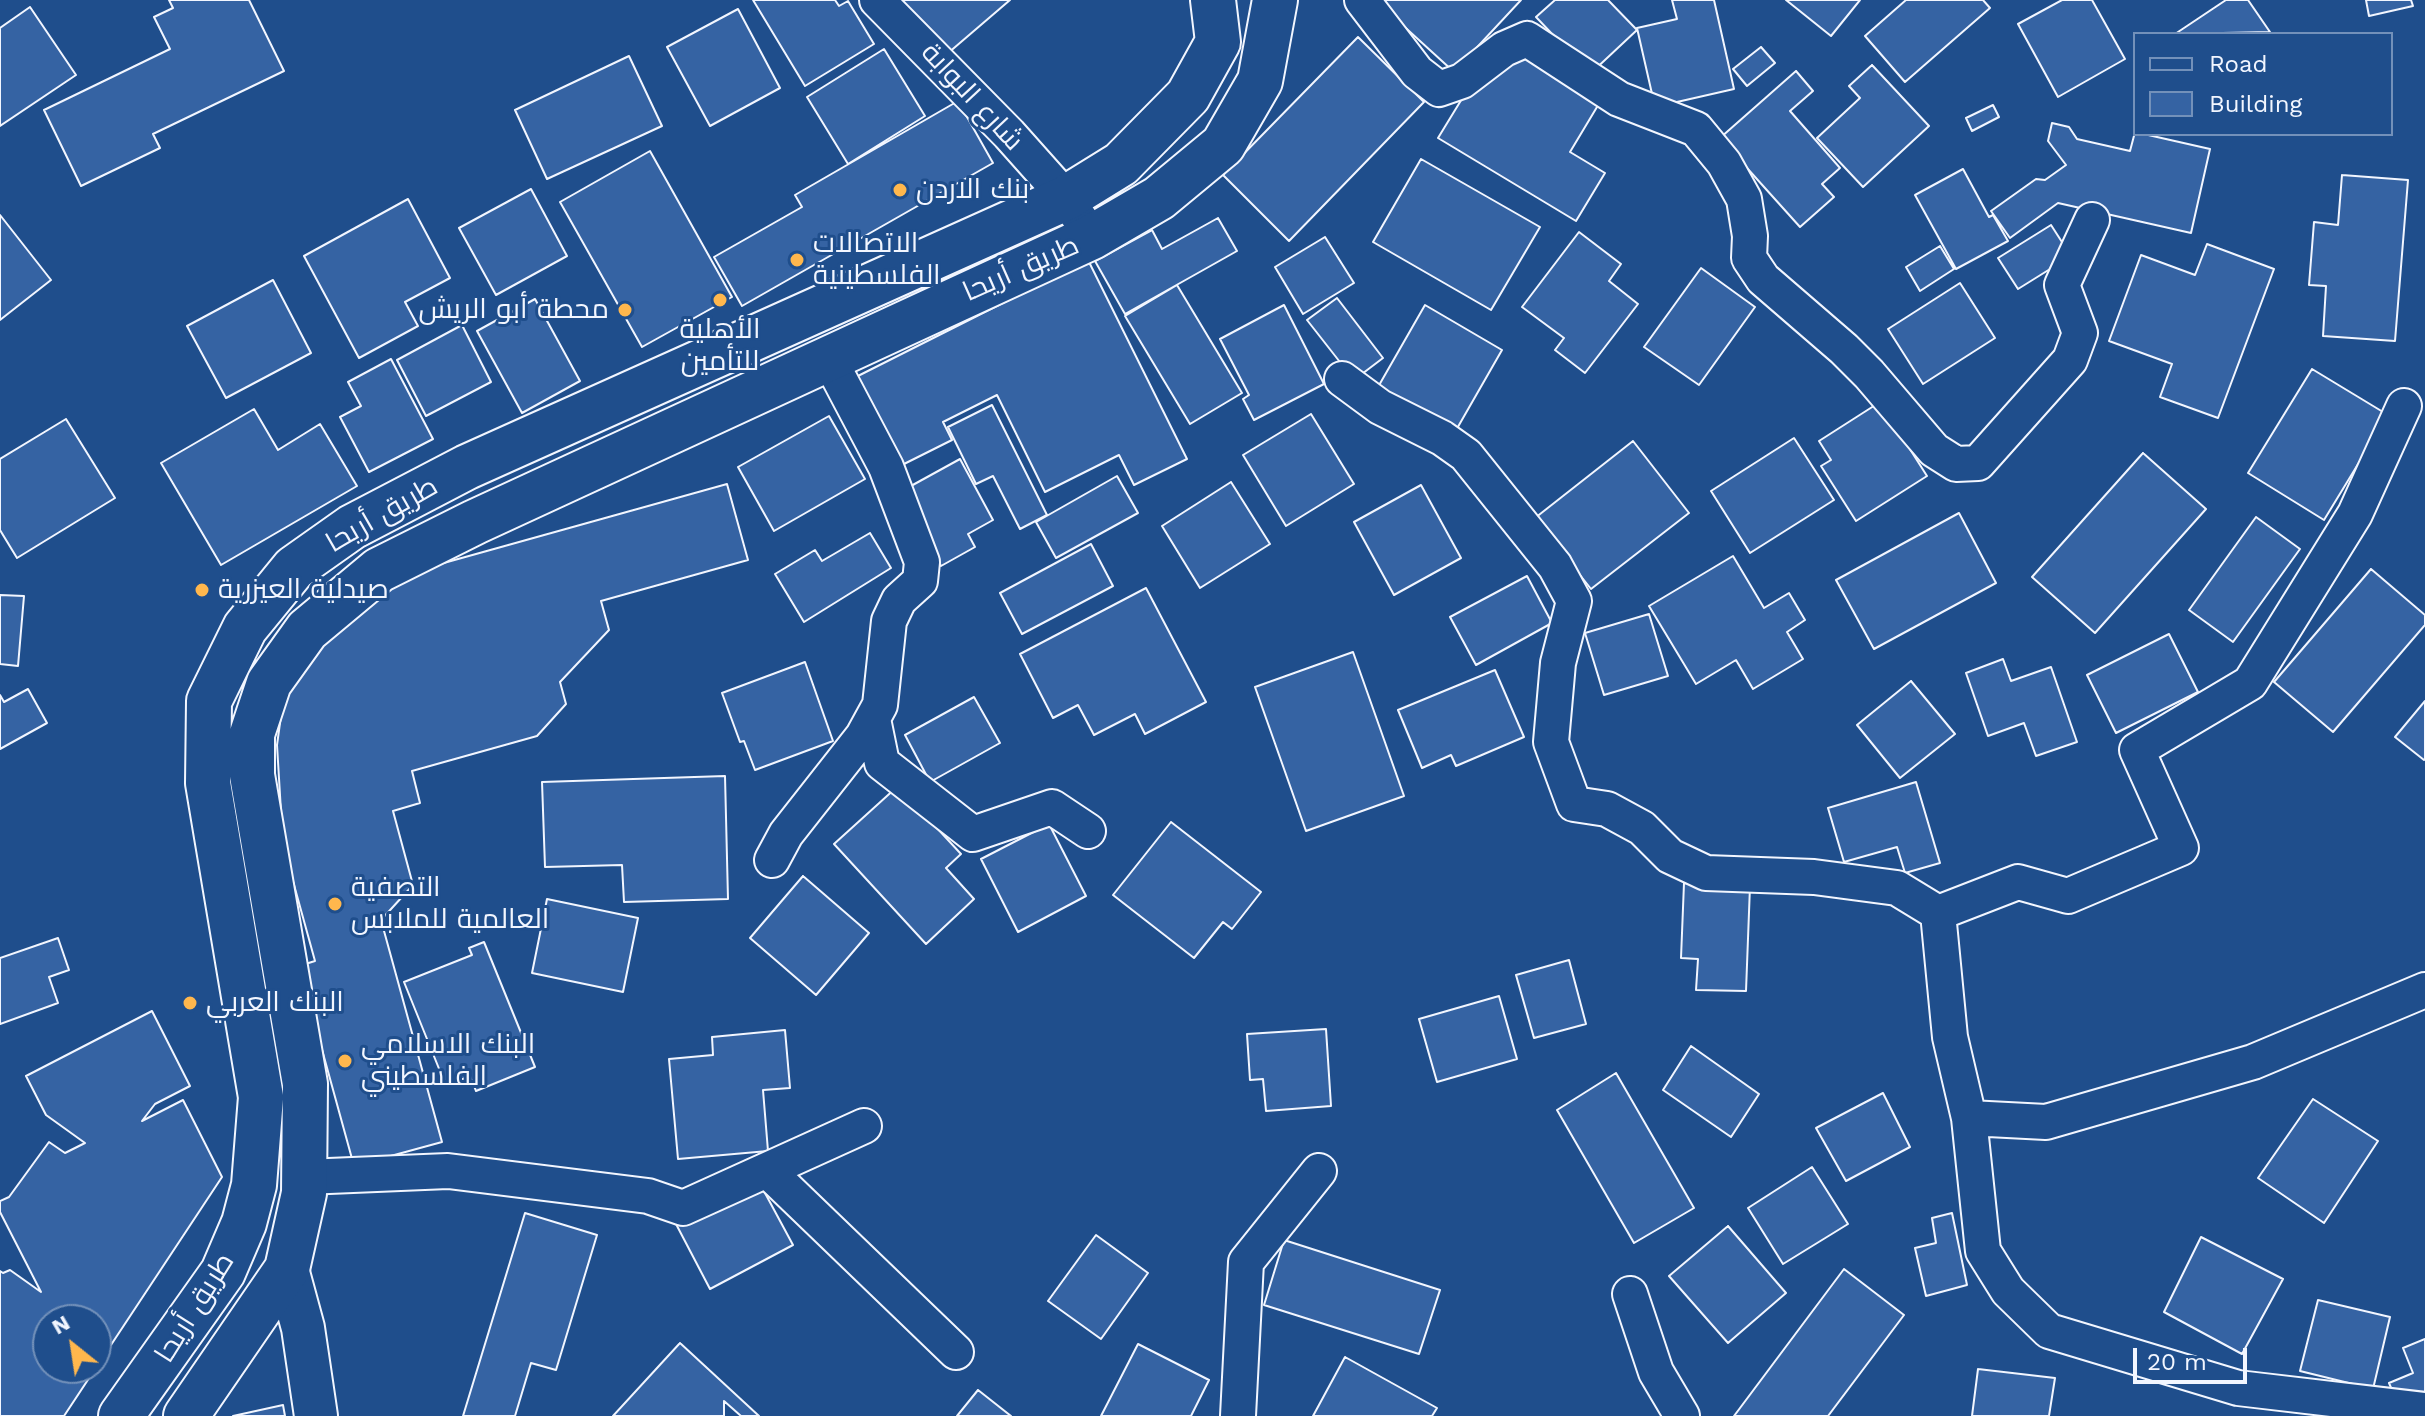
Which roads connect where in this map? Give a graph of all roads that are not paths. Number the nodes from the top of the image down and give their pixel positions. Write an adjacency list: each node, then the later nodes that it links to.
1 (877, 0): 5 (street, شارع البوابة)
2 (1213, 0): 5 (main road, طريق أريحا)
3 (1275, 0): 7 (main road, طريق أريحا)
4 (1362, 0): 6 (street)
5 (1066, 198): 7 (street, شارع البوابة); 23 (main road, طريق أريحا)
6 (2092, 220)
7 (1092, 237): 8 (main road, طريق أريحا)
8 (828, 357): 11 (street); 20 (main road, طريق أريحا)
9 (1342, 379): 14 (street)
10 (2404, 406): 14 (street)
11 (873, 719): 12 (street); 13 (street)
12 (1088, 831)
13 (772, 860)
14 (1938, 913): 16 (street)
15 (2425, 990): 16 (street)
16 (1969, 1118): 26 (street)
17 (864, 1126): 18 (street)
18 (767, 1170): 20 (street); 25 (street)
19 (1319, 1171): 30 (street)
20 (305, 1177): 21 (main road, طريق أريحا)
21 (287, 1269): 24 (main road, طريق أريحا); 29 (street)
22 (1630, 1294): 31 (street)
23 (191, 1319): 24 (main road); 27 (main road, طريق أريحا)
24 (235, 1347): 28 (main road, طريق أريحا)
25 (956, 1352)
26 (2425, 1410)
27 (121, 1416)
28 (186, 1416)
29 (316, 1416)
30 (1238, 1416)
31 (1682, 1416)

